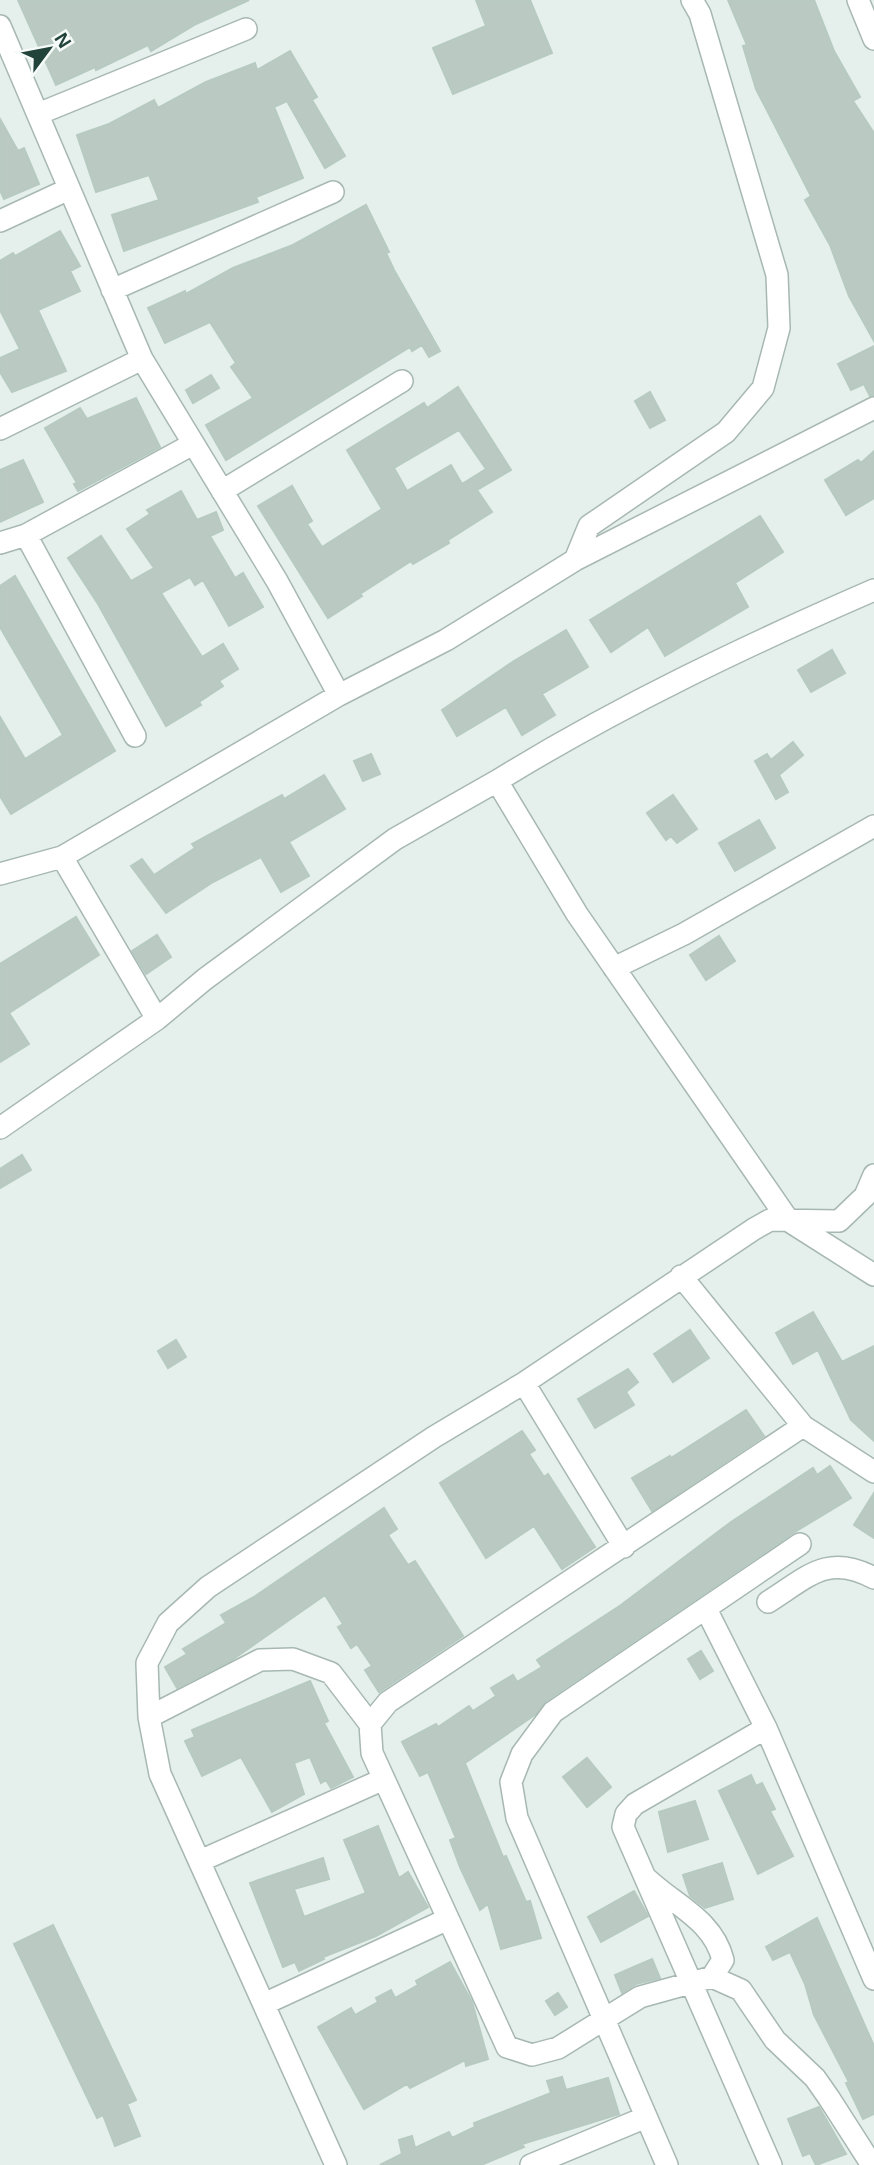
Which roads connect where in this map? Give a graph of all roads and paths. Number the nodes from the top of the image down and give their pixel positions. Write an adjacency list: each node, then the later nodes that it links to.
1 (692, 0): 19 (street)
2 (858, 0): 5 (street)
3 (0, 26): 6 (street)
4 (246, 29): 6 (street)
5 (874, 38)
6 (38, 114): 7 (street)
7 (69, 189): 9 (street); 10 (street)
8 (333, 192): 10 (street)
9 (0, 221)
10 (112, 290): 11 (street)
11 (142, 359): 14 (street); 15 (street)
12 (402, 381): 16 (street)
13 (874, 408): 19 (street)
14 (0, 429)
15 (192, 444): 16 (street); 17 (street)
16 (222, 491): 21 (street)
17 (26, 535): 18 (street); 22 (street)
18 (0, 543)
19 (575, 560): 21 (street)
20 (874, 590): 23 (street)
21 (339, 695): 25 (street)
22 (135, 736)
23 (498, 781): 27 (street); 28 (street)
24 (874, 826): 27 (street)
25 (62, 857): 26 (street); 28 (street)
26 (0, 874)
27 (614, 968): 31 (street)
28 (157, 1019): 29 (street)
29 (0, 1128)
30 (874, 1175): 31 (street)
31 (789, 1222): 32 (street); 33 (street)
32 (874, 1275)
33 (681, 1276): 34 (street); 35 (street)
34 (524, 1382): 38 (street); 42 (street)
35 (803, 1426): 36 (street); 38 (street)
36 (874, 1472)
37 (800, 1544): 41 (street)
38 (624, 1547): 43 (street)
39 (874, 1578): 40 (street)
40 (768, 1602)
41 (706, 1609): 44 (street); 52 (street)
42 (149, 1717): 43 (street); 46 (street)
43 (370, 1724): 45 (street)
44 (766, 1728): 47 (street); 49 (street)
45 (384, 1779): 46 (street); 48 (street)
46 (200, 1861): 51 (street)
47 (647, 1879): 50 (street); 50 (street)
48 (448, 1919): 51 (street); 52 (street)
49 (874, 1979)
50 (702, 1980): 52 (street); 57 (street); 58 (street)
51 (264, 2004): 54 (street)
52 (606, 2019): 53 (street)
53 (644, 2118): 55 (street); 56 (street)
54 (336, 2165)
55 (531, 2165)
56 (667, 2165)
57 (771, 2165)
58 (872, 2165)

